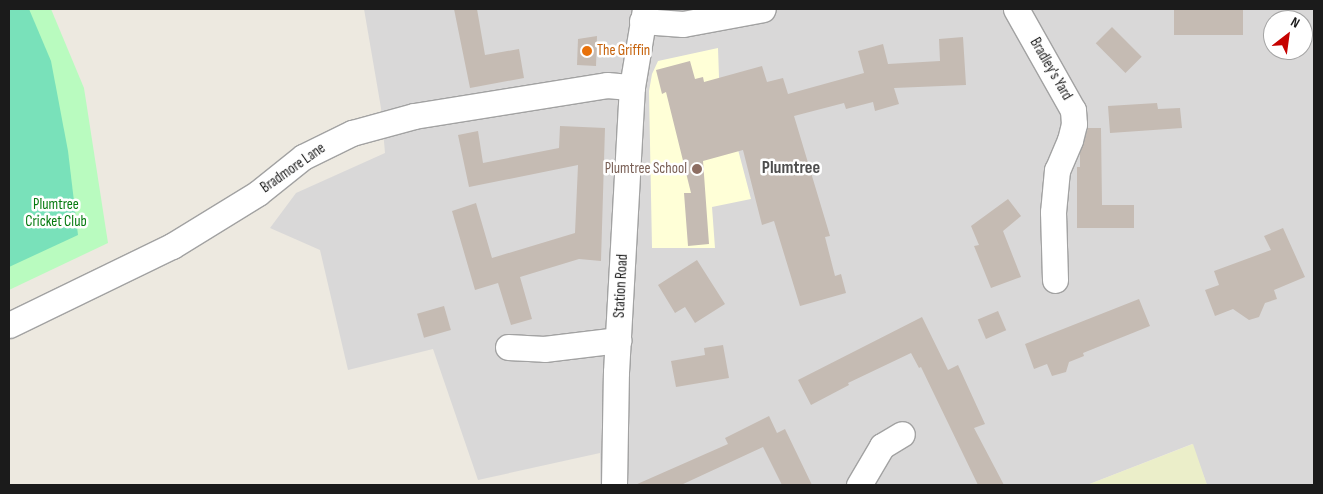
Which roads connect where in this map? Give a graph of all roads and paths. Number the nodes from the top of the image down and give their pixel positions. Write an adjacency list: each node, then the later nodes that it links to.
1 (763, 9): 3 (street)
2 (1016, 9): 5 (street, Bradley's Yard)
3 (644, 15): 4 (street, Station Road)
4 (632, 87): 6 (street, Bradmore Lane); 7 (street, Station Road)
5 (1055, 280)
6 (9, 325)
7 (618, 340): 8 (street); 10 (street, Station Road)
8 (508, 347)
9 (902, 434): 11 (street)
10 (614, 485)
11 (859, 485)

